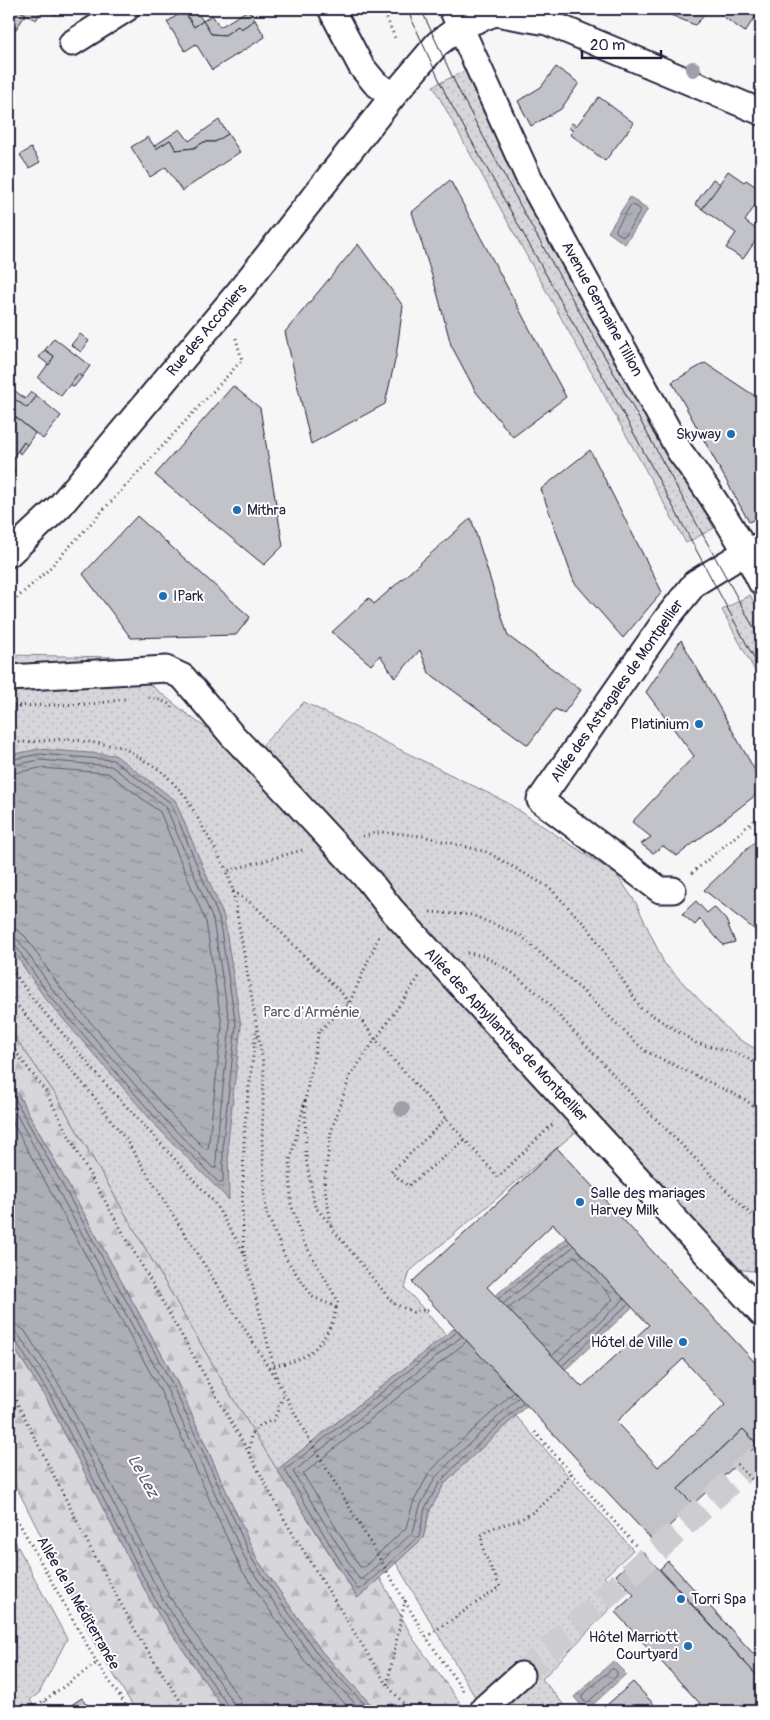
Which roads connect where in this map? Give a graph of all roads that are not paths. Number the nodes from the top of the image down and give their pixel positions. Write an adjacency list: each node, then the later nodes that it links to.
1 (126, 9): 5 (street)
2 (331, 9): 6 (street)
3 (549, 15): 4 (street, Rue des Acconiers); 7 (street, Rue des Acconiers)
4 (457, 17): 6 (street, Rue des Acconiers); 8 (street, Avenue Germaine Tillion)
5 (72, 44)
6 (393, 96): 9 (street, Rue des Acconiers)
7 (761, 112)
8 (754, 549): 10 (street, Avenue Germaine Tillion); 12 (street, Allée des Astragales de Montpellier)
9 (9, 554)
10 (761, 582)
11 (9, 678): 13 (street, Allée des Aphyllanthes de Montpellier, bridge)
12 (672, 890)
13 (752, 1288): 14 (street, Allée des Aphyllanthes de Montpellier)
14 (761, 1313)
15 (521, 1675): 16 (street)
16 (475, 1704)

